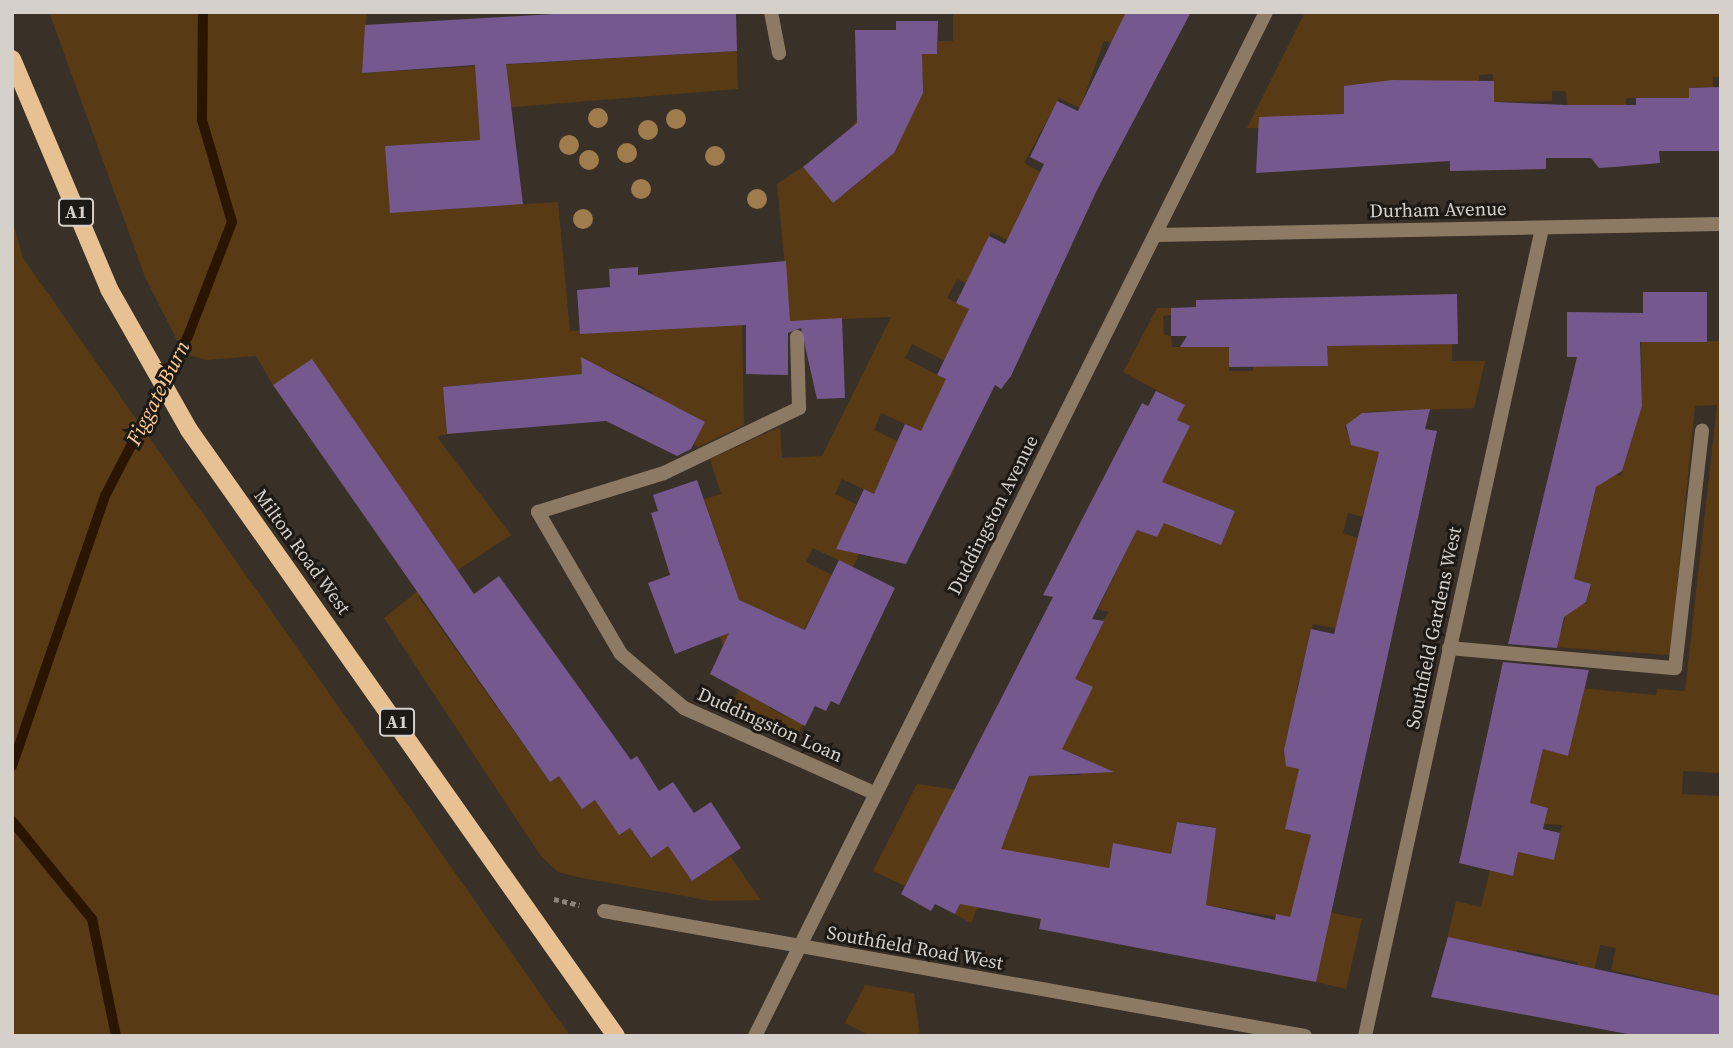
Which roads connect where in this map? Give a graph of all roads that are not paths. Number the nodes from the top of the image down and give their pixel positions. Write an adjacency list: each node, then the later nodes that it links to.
1 (771, 12): 3 (street)
2 (1266, 12): 7 (street, Duddingston Avenue)
3 (779, 53)
4 (12, 59): 14 (main road, Milton Road West / A1)
5 (1721, 225): 6 (street, Durham Avenue)
6 (1542, 228): 7 (street, Durham Avenue); 10 (street, Southfield Gardens West)
7 (1156, 235): 11 (street, Duddingston Avenue)
8 (797, 337): 11 (street, Duddingston Loan)
9 (1702, 431): 10 (street)
10 (1449, 648): 17 (street, Southfield Gardens West)
11 (874, 793): 13 (street, Duddingston Avenue)
12 (604, 911): 13 (street, Southfield Road West)
13 (799, 947): 15 (street, Duddingston Avenue); 16 (street, Southfield Road West)
14 (616, 1036)
15 (755, 1036)
16 (1305, 1036)
17 (1366, 1036)

